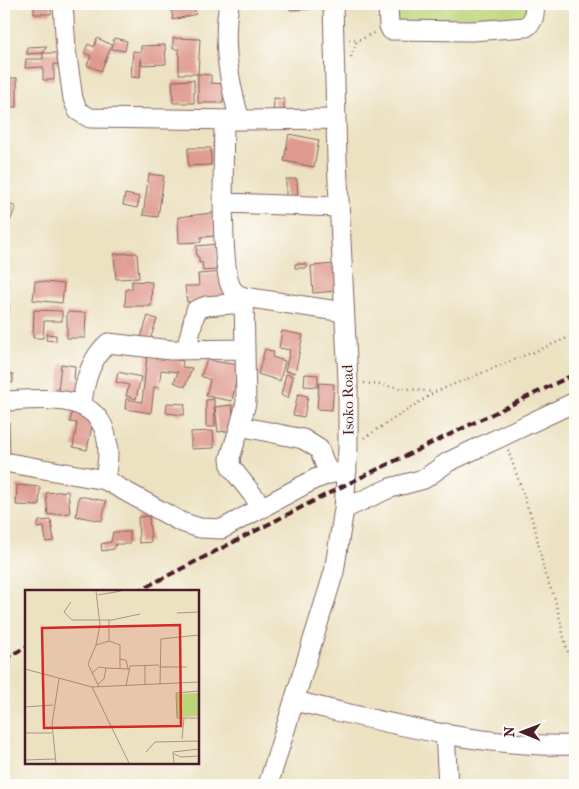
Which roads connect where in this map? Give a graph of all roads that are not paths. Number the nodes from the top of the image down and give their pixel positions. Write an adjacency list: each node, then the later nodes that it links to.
1 (63, 4): 7 (street)
2 (229, 4): 7 (street)
3 (333, 4): 6 (street, Isoko Road)
4 (388, 4): 5 (street)
5 (534, 4)
6 (336, 119): 7 (street); 9 (street, Isoko Road)
7 (232, 120): 8 (street)
8 (224, 204): 9 (street); 10 (street)
9 (339, 207): 11 (street, Isoko Road)
10 (244, 300): 11 (street); 12 (street); 13 (street)
11 (344, 312): 19 (street, Isoko Road)
12 (245, 349): 13 (street); 17 (street)
13 (186, 350): 16 (street)
14 (4, 401): 16 (street)
15 (575, 402): 22 (street)
16 (82, 405): 20 (street)
17 (240, 426): 19 (street); 21 (street)
18 (4, 462): 20 (street)
19 (338, 472): 21 (street); 22 (street, Isoko Road)
20 (105, 480): 21 (street)
21 (263, 508)
22 (344, 509): 23 (street, Isoko Road)
23 (294, 701): 24 (street); 26 (street, Isoko Road)
24 (445, 733): 25 (street); 27 (street)
25 (575, 745)
26 (268, 785)
27 (448, 785)

